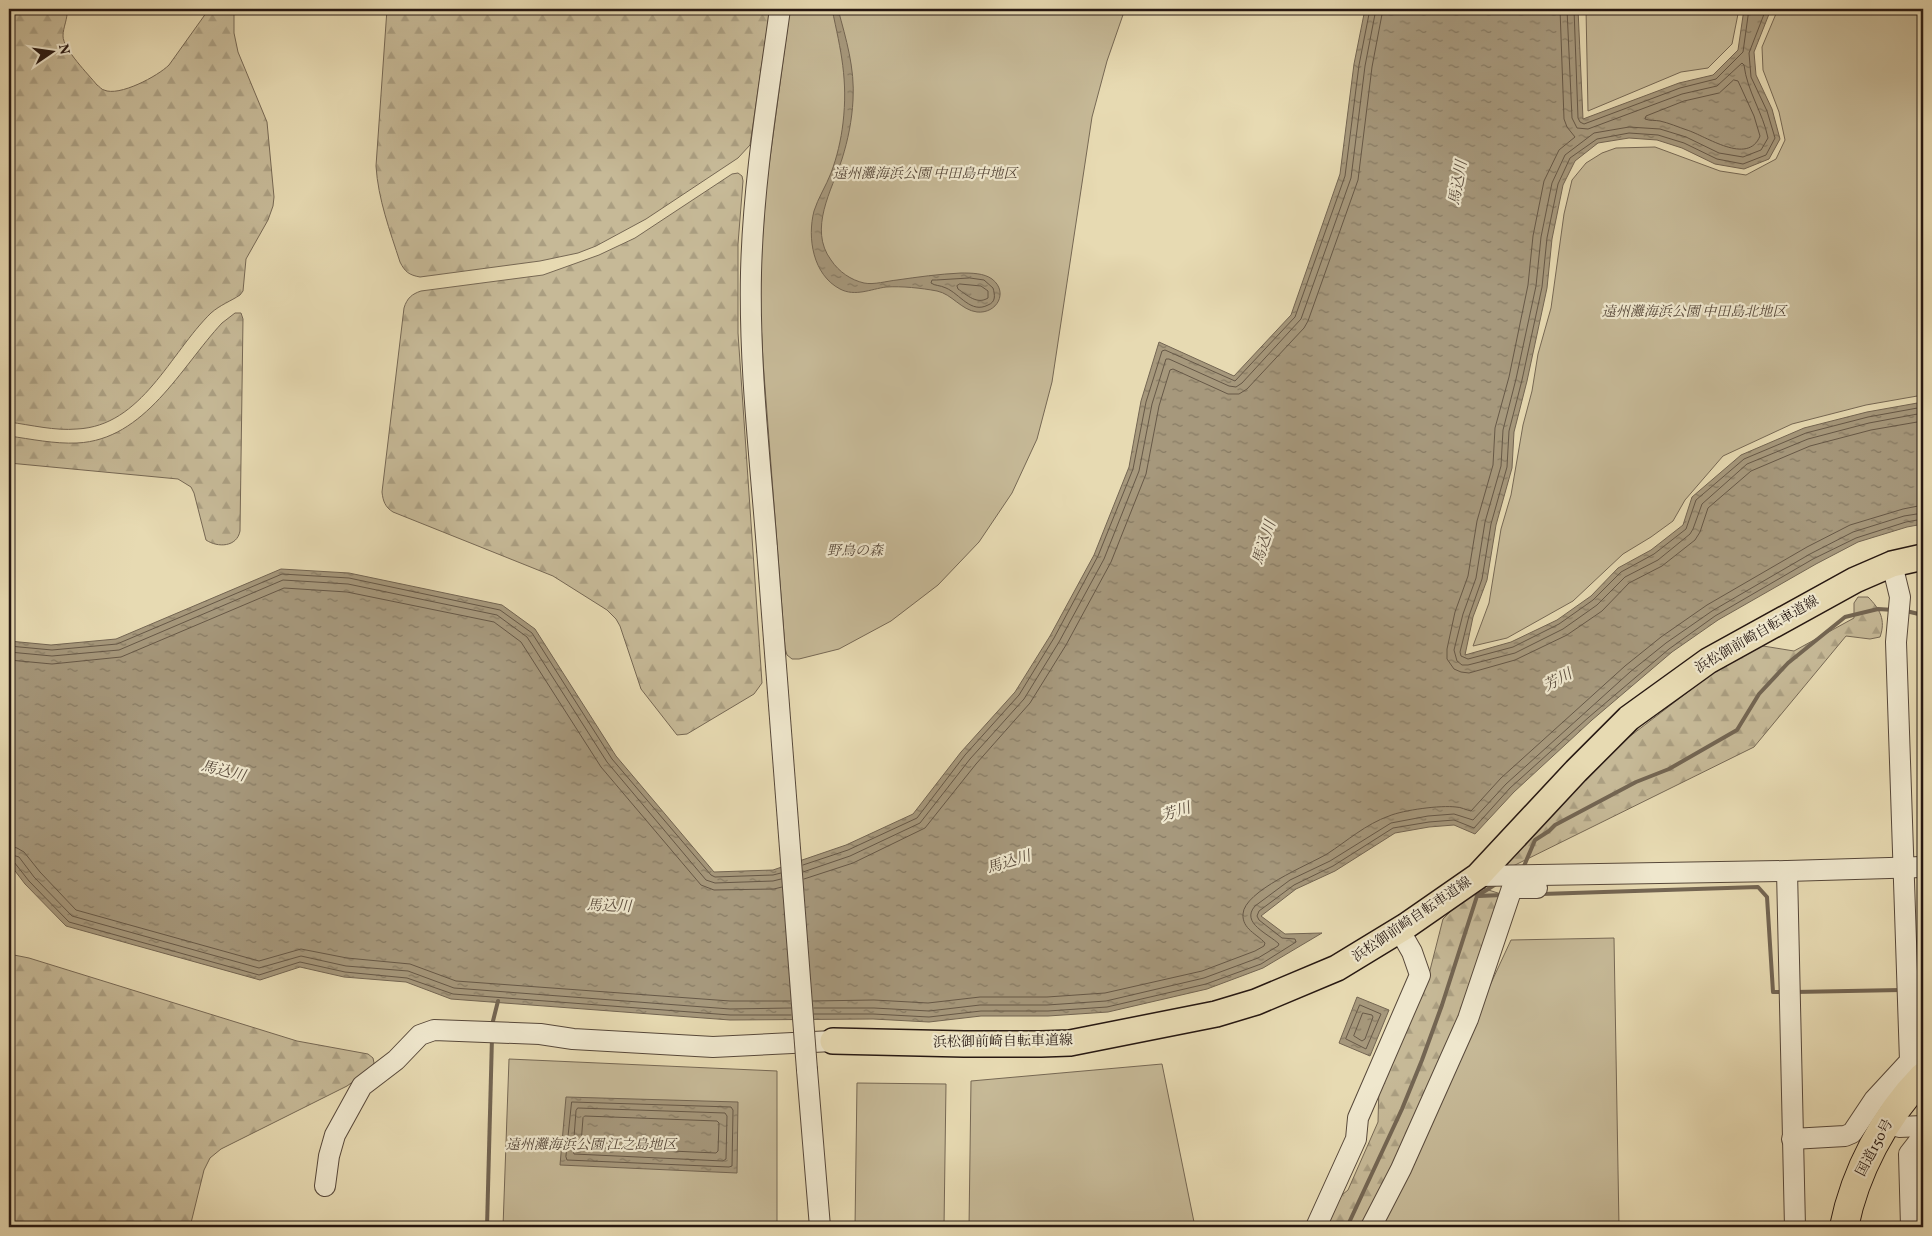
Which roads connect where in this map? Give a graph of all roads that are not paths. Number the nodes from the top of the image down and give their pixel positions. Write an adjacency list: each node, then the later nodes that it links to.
1 (780, 9): 18 (street, bridge)
2 (1923, 557): 3 (main road, 浜松御前崎自転車道線)
3 (1892, 564): 4 (street); 8 (main road, 浜松御前崎自転車道線)
4 (1903, 867): 5 (street); 6 (street); 15 (street)
5 (1923, 867)
6 (1787, 871): 7 (street); 15 (street)
7 (1566, 875): 8 (street); 20 (street)
8 (1478, 876): 9 (main road, 浜松御前崎自転車道線)
9 (1400, 931): 10 (main road, 浜松御前崎自転車道線); 19 (street)
10 (833, 1041): 17 (street)
11 (1923, 1077): 22 (highway, 国道150号)
12 (1899, 1126): 13 (street)
13 (1923, 1126)
14 (1846, 1128): 15 (street)
15 (1791, 1135): 21 (street)
16 (1923, 1136): 23 (street)
17 (325, 1186)
18 (820, 1227)
19 (1316, 1227)
20 (1371, 1227)
21 (1794, 1227)
22 (1844, 1227)
23 (1911, 1227)

